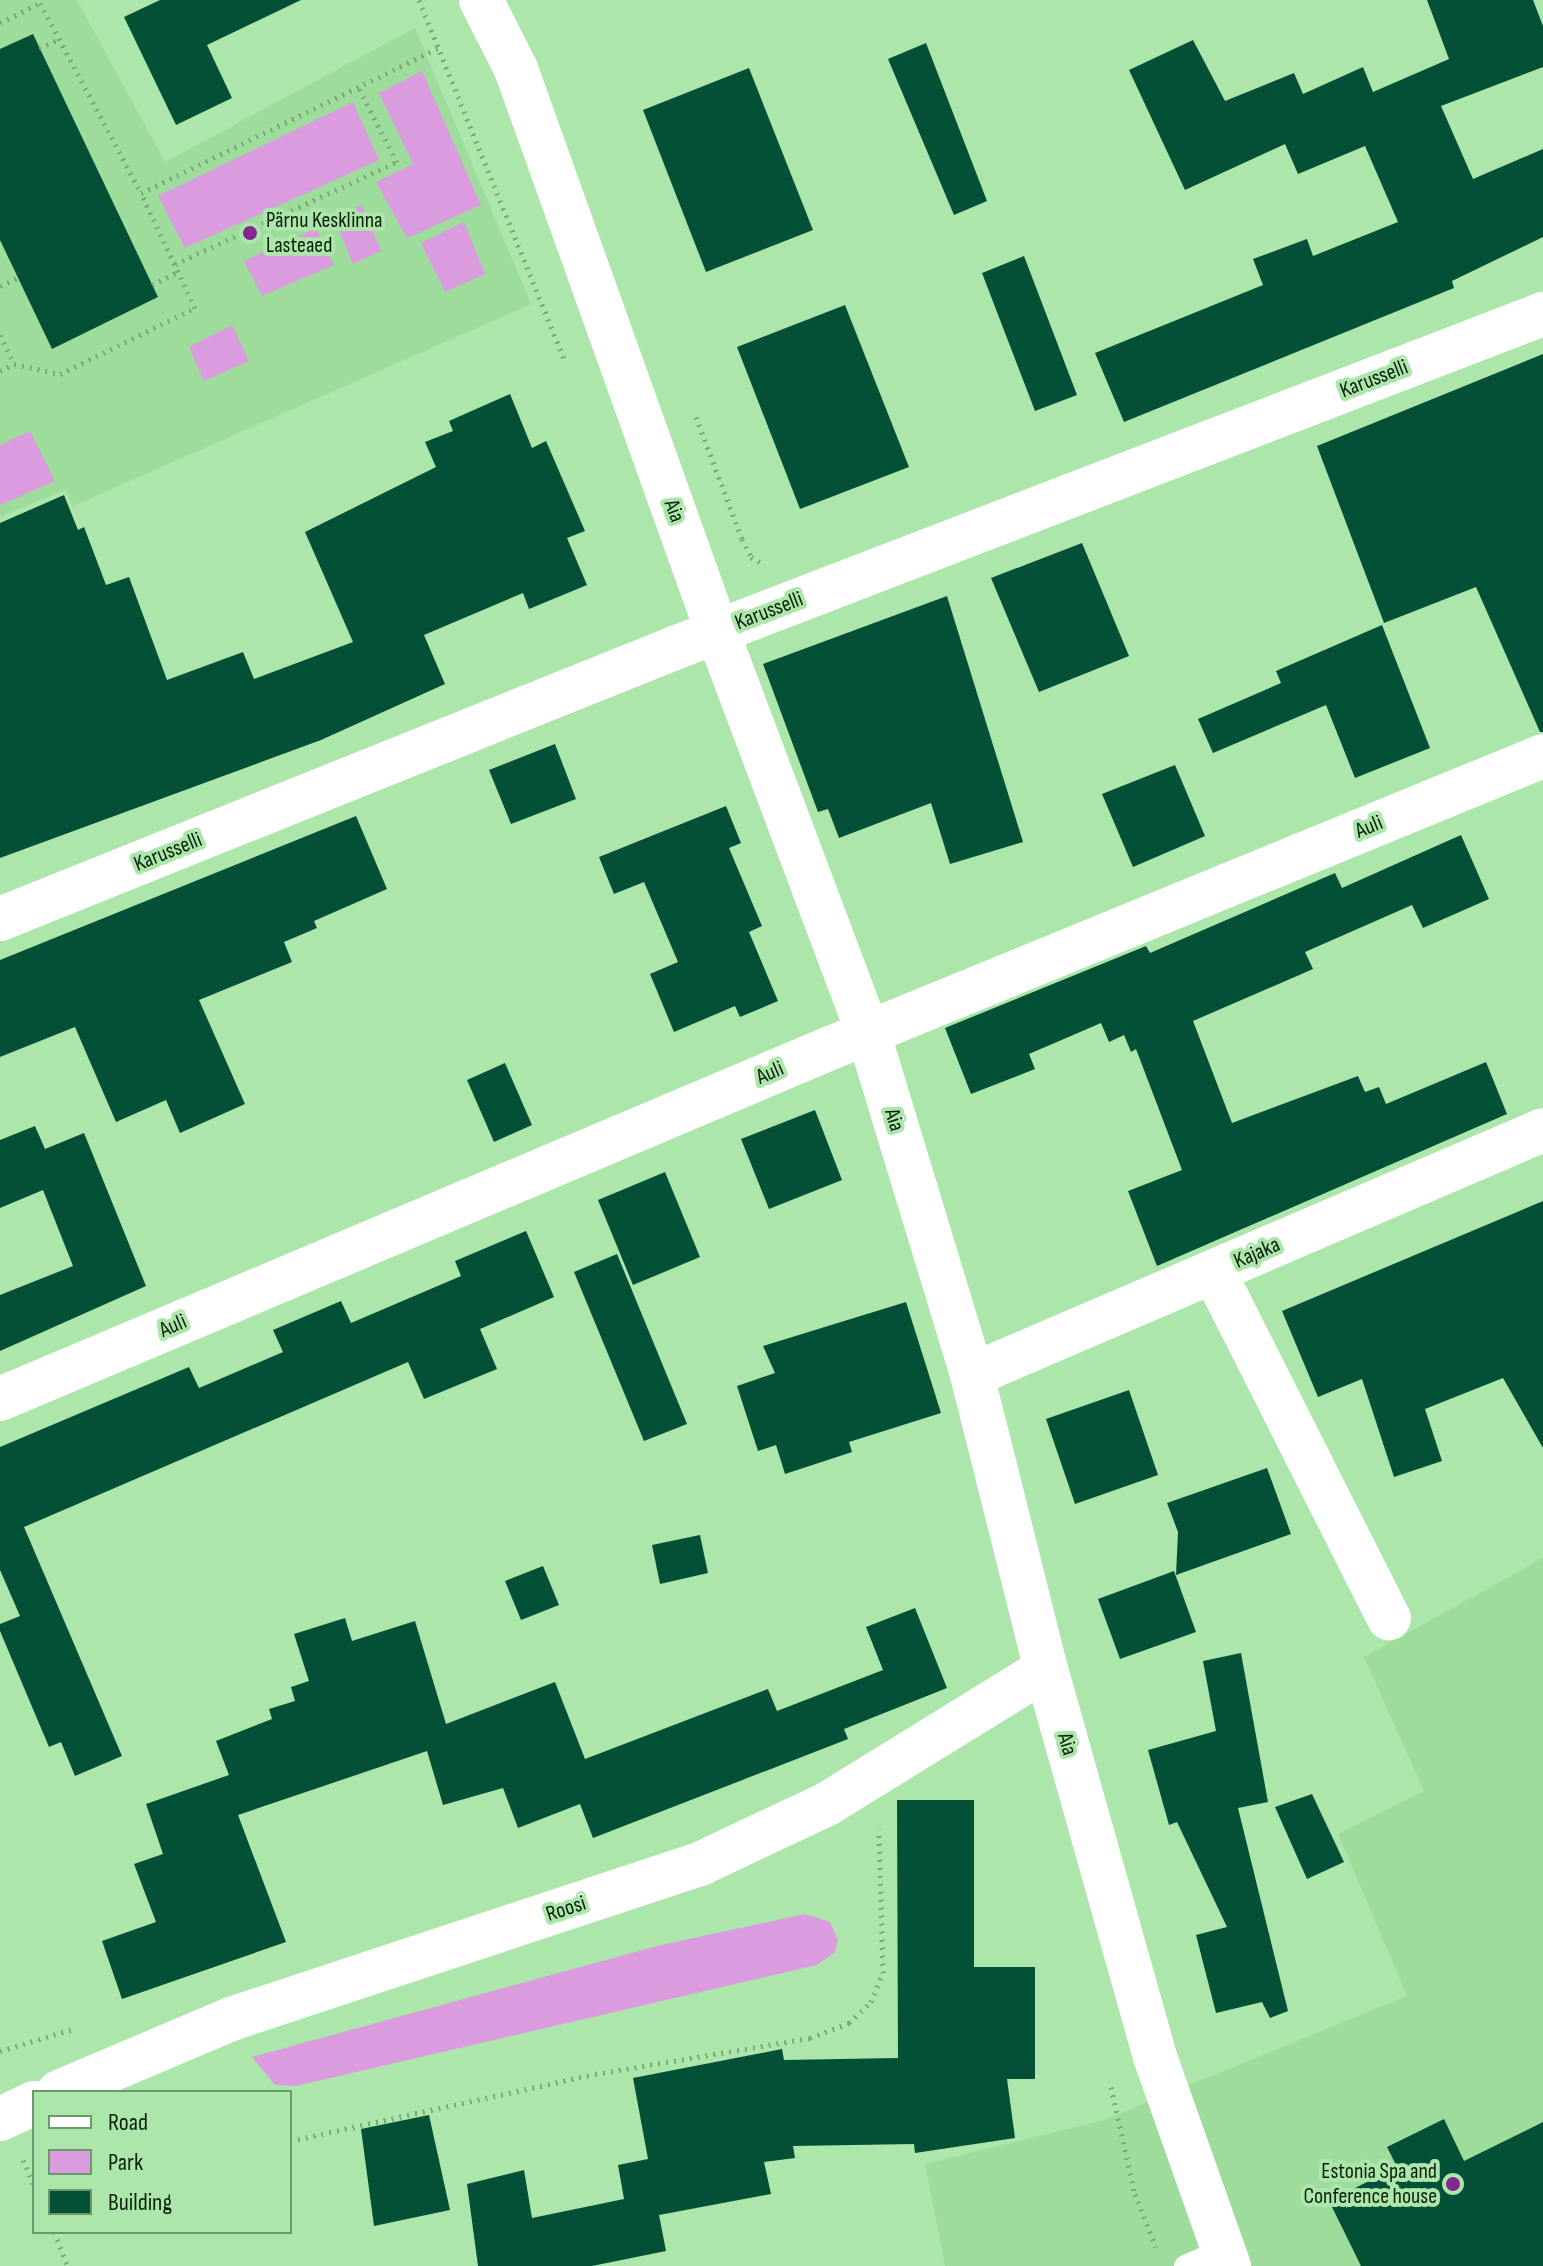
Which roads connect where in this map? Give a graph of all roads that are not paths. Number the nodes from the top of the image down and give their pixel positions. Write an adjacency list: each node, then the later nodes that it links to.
1 (481, 0): 3 (street, Aia)
2 (1543, 314): 3 (street, Karusselli)
3 (717, 631): 5 (street, Karusselli); 6 (street, Aia)
4 (1543, 756): 6 (street, Auli)
5 (0, 919)
6 (868, 1032): 9 (street, Aia); 10 (street, Auli)
7 (1543, 1130): 8 (street, Kajaka)
8 (1214, 1272): 9 (street, Kajaka); 11 (street)
9 (972, 1375): 12 (street, Aia)
10 (0, 1399)
11 (1389, 1618)
12 (1046, 1669): 13 (street, Roosi); 16 (street, Aia)
13 (64, 2090)
14 (32, 2104): 15 (street)
15 (0, 2119)
16 (1212, 2261)

